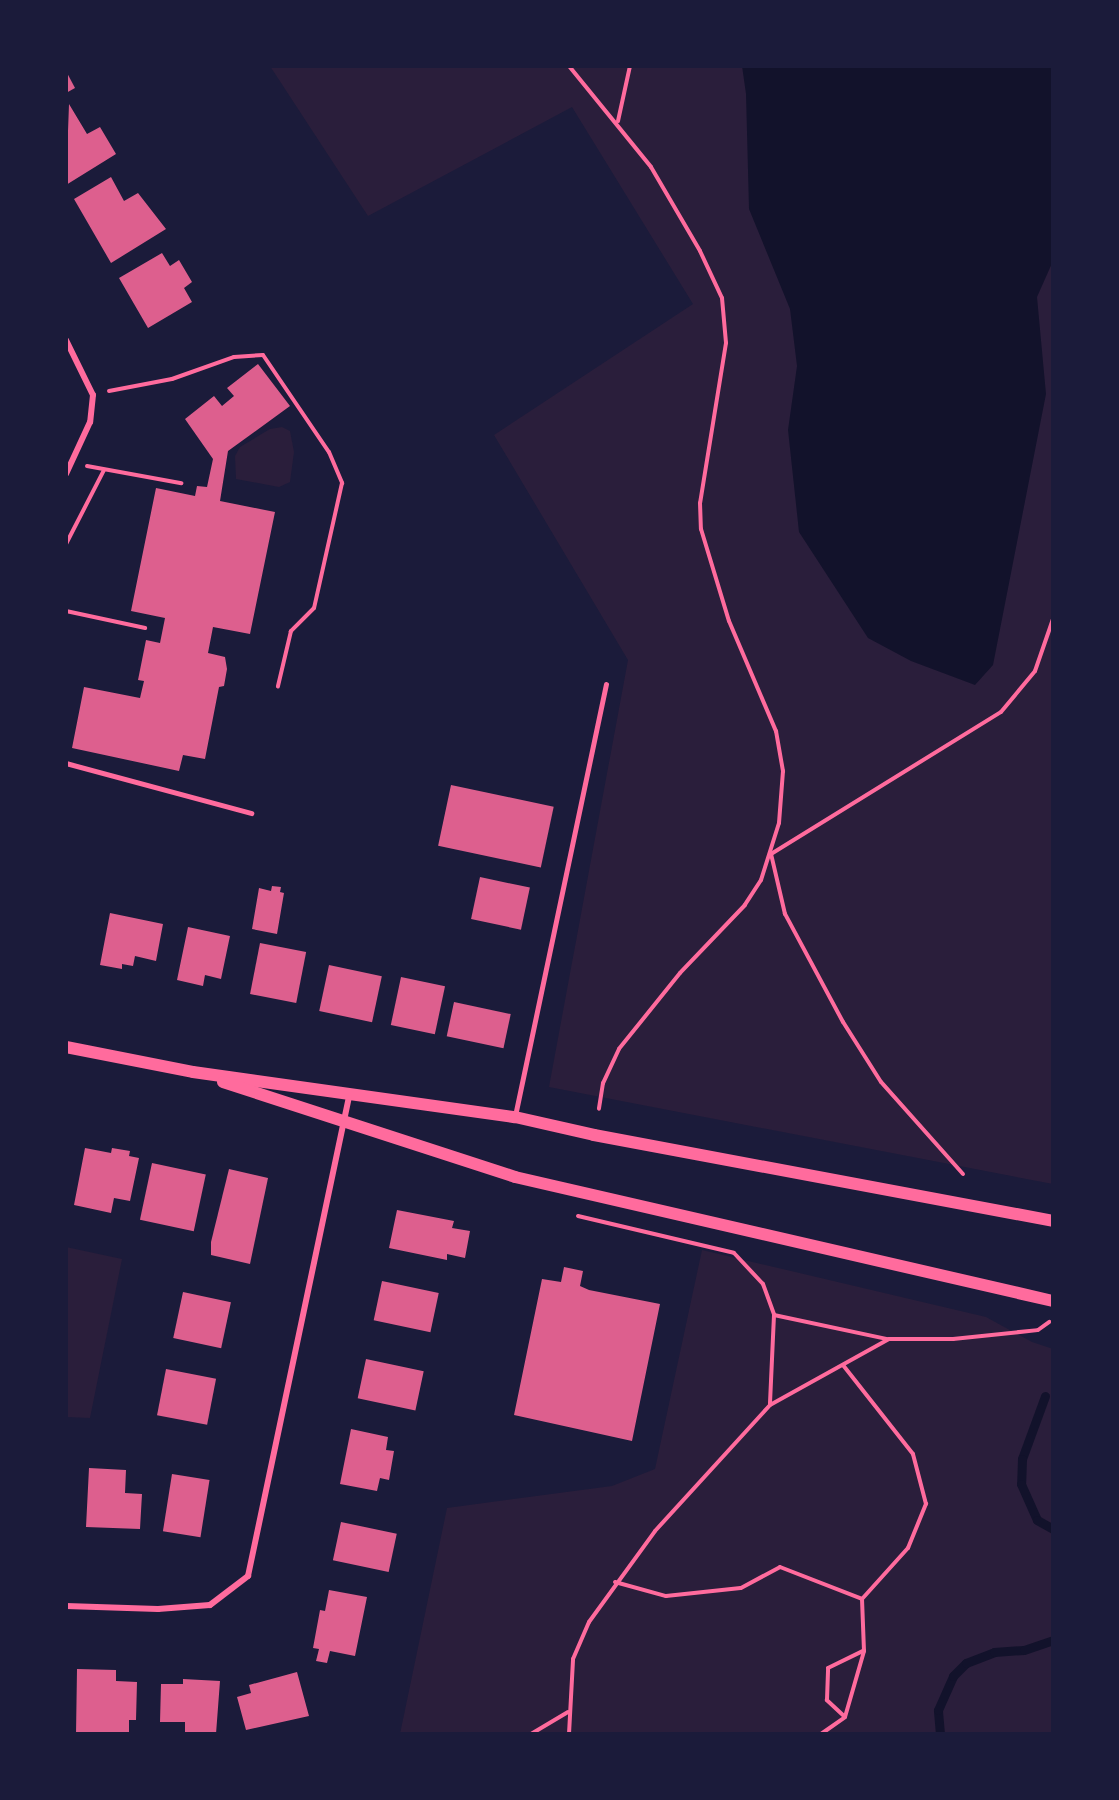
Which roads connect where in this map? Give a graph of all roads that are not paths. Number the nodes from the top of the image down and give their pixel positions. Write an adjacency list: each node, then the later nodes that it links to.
1 (66, 340): 2 (street)
2 (66, 474)
3 (606, 684): 9 (lane)
4 (66, 763): 5 (lane)
5 (251, 813)
6 (66, 1047): 7 (main road)
7 (193, 1072): 8 (main road); 10 (main road)
8 (350, 1094): 9 (main road); 10 (street)
9 (515, 1117): 11 (main road)
10 (344, 1121): 12 (main road); 13 (street)
11 (1053, 1221)
12 (1053, 1301)
13 (66, 1606)

